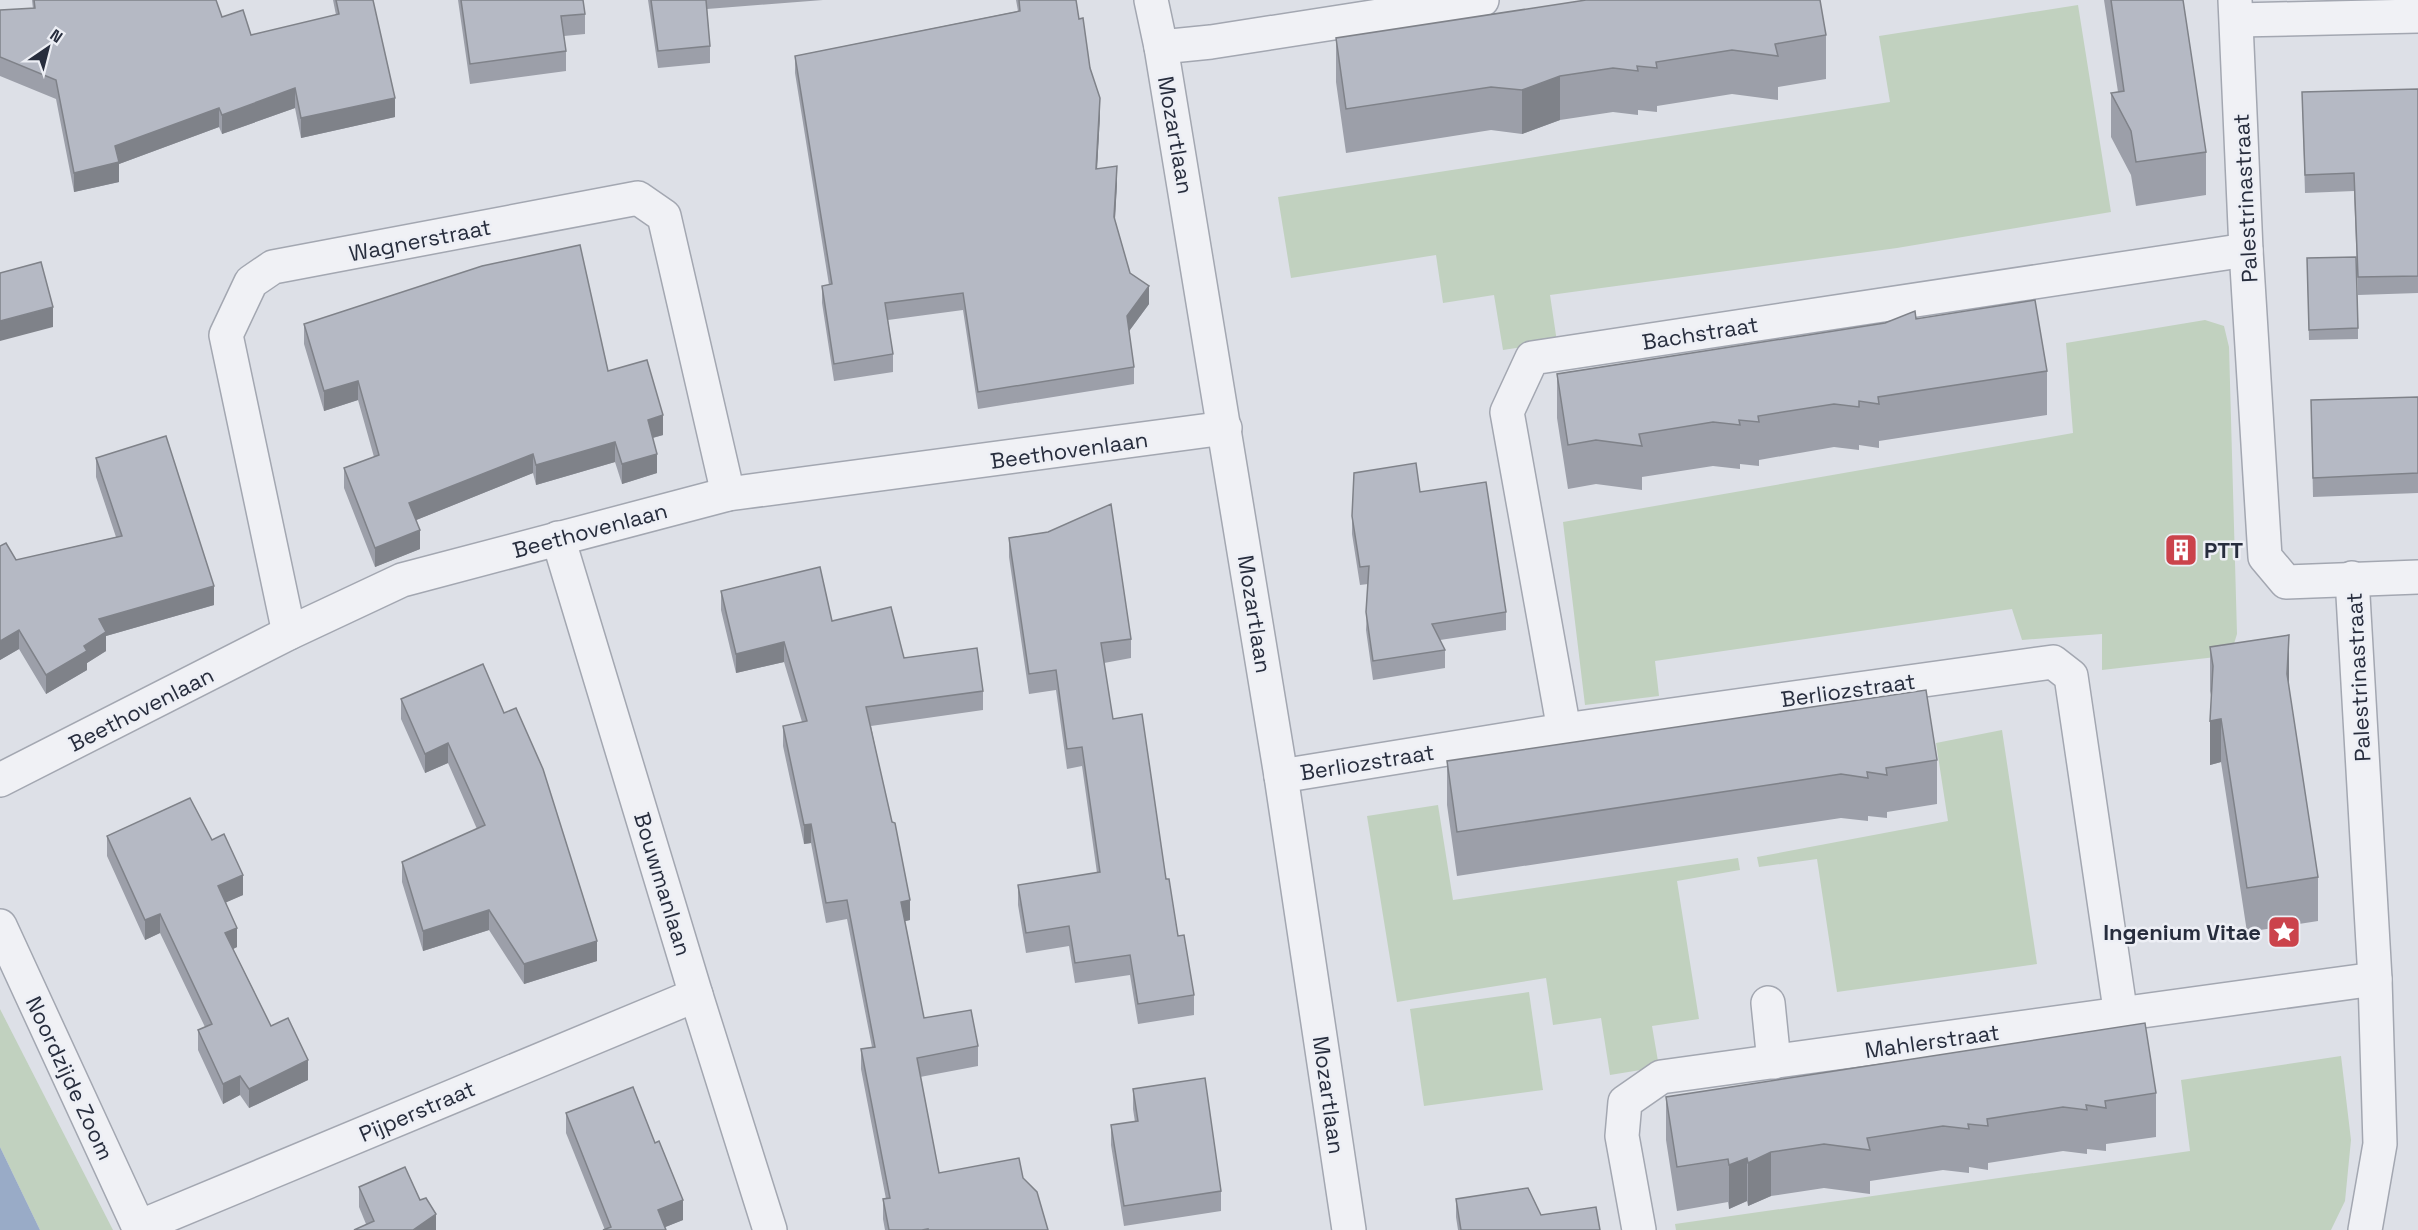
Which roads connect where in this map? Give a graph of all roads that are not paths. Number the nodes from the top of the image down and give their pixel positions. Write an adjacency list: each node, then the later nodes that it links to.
1 (1151, 0): 5 (street, Mozartlaan)
2 (1482, 0): 5 (street)
3 (2236, 10): 4 (street); 6 (street, Palestrinastraat)
4 (2418, 16)
5 (1161, 47): 7 (street, Mozartlaan)
6 (2246, 250): 11 (street, Palestrinastraat); 13 (street, Bachstraat)
7 (1225, 428): 8 (street, Beethovenlaan); 14 (street, Mozartlaan)
8 (728, 494): 9 (street, Beethovenlaan); 12 (street, Wagnerstraat)
9 (558, 538): 12 (street, Beethovenlaan); 18 (street, Bouwmanlaan)
10 (2418, 577): 11 (street)
11 (2352, 578): 17 (street, Palestrinastraat)
12 (289, 633): 15 (street, Beethovenlaan)
13 (1564, 730): 14 (street, Berliozstraat); 20 (street, Berliozstraat)
14 (1281, 776): 24 (street, Mozartlaan)
15 (0, 780)
16 (0, 926): 22 (street, Noordzijde Zoom)
17 (2375, 979): 20 (street, Mahlerstraat); 26 (street, Palestrinastraat)
18 (696, 995): 22 (street, Pijperstraat); 23 (street, Bouwmanlaan)
19 (1768, 1004): 21 (street)
20 (2121, 1016): 21 (street, Mahlerstraat)
21 (1774, 1062): 25 (street, Mahlerstraat)
22 (140, 1229)
23 (770, 1230)
24 (1349, 1230)
25 (1639, 1230)
26 (2365, 1230)

